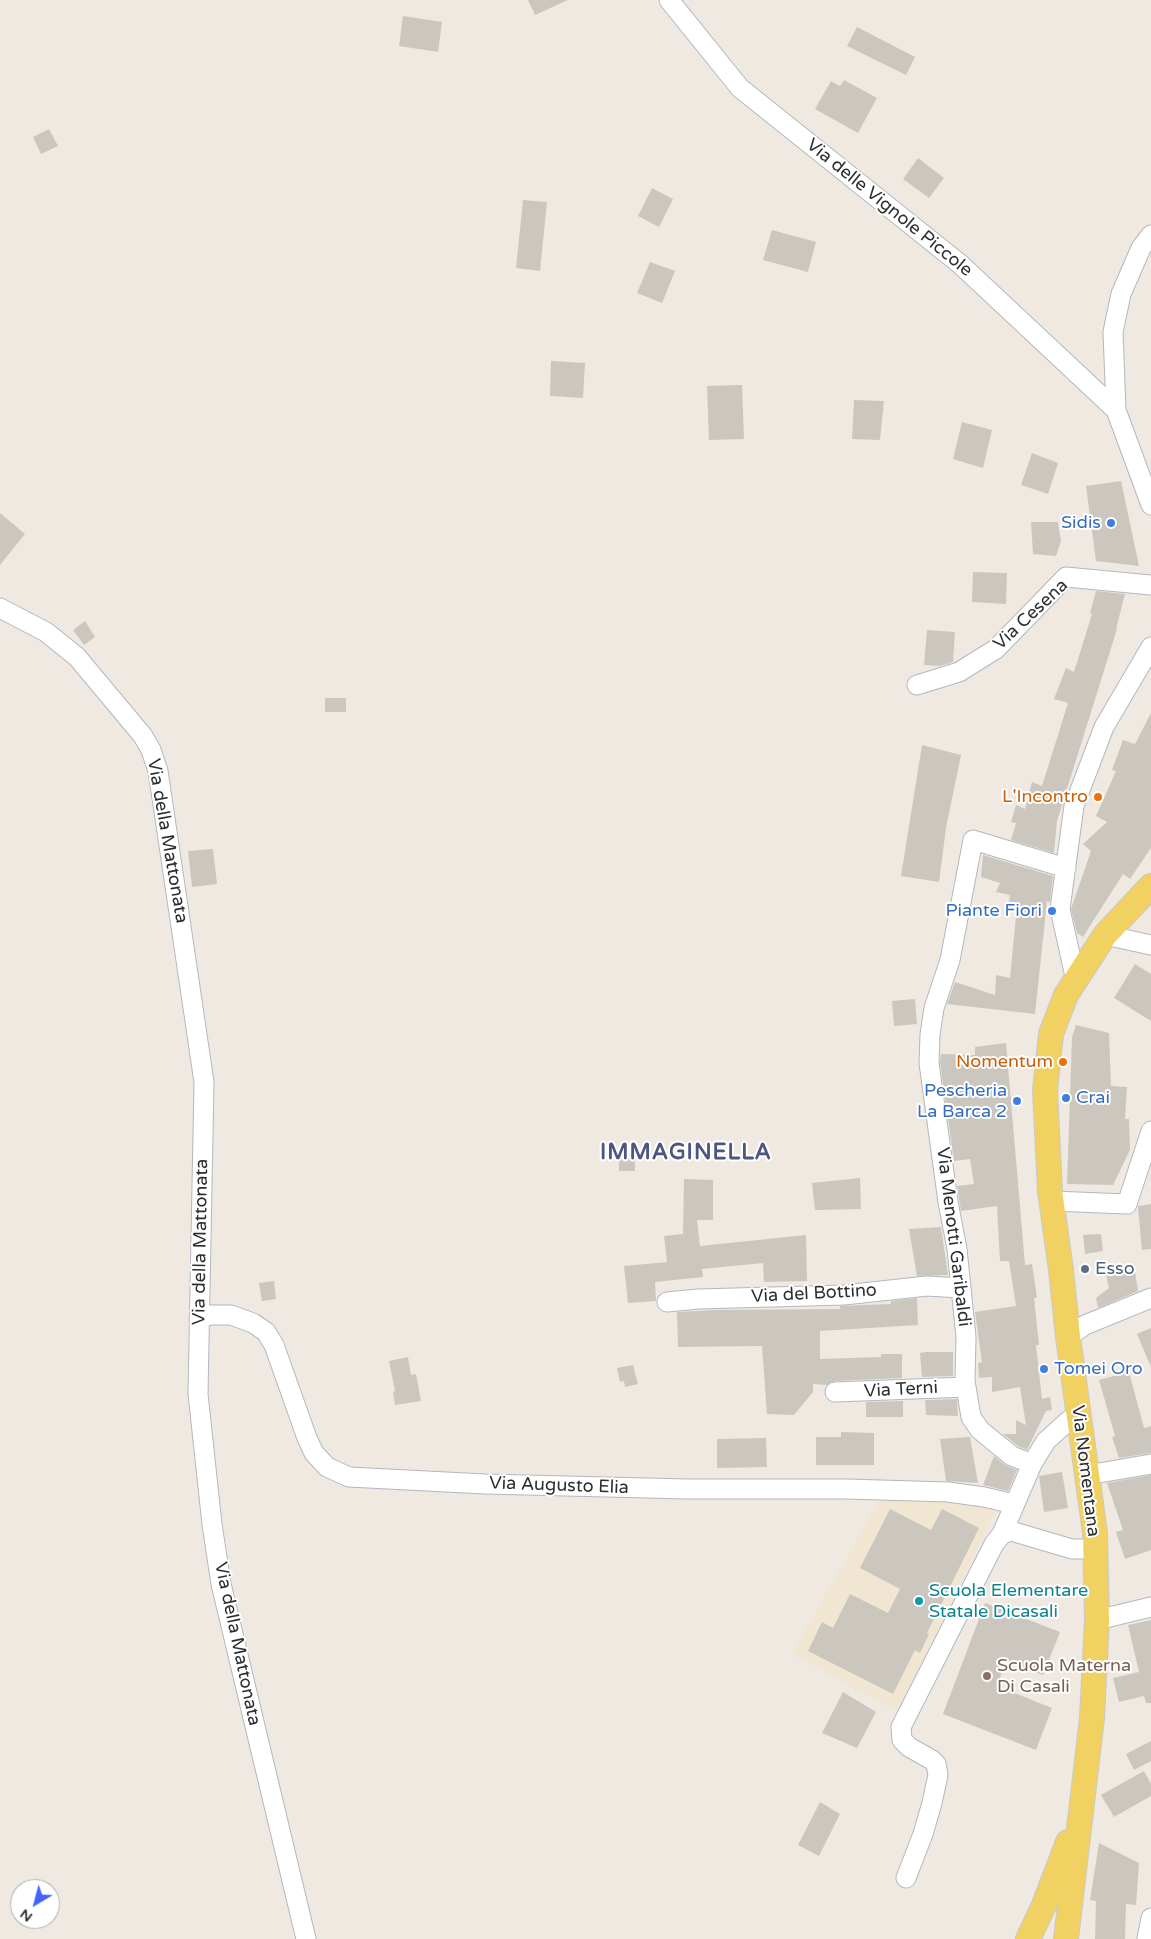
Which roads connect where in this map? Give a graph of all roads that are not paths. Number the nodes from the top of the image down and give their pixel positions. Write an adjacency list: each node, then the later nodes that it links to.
1 (669, 0): 3 (street, Via delle Vignole Piccole)
2 (1151, 235): 3 (street)
3 (1116, 410): 4 (street)
4 (1151, 505)
5 (1151, 585): 8 (street, Via Cesena)
6 (0, 608): 19 (street, Via della Mattonata)
7 (1151, 647): 9 (street)
8 (917, 685)
9 (1066, 868): 13 (street); 16 (street, Via Menotti Garibaldi)
10 (1151, 886): 11 (main road, Via Nomentana)
11 (1104, 935): 12 (street); 13 (main road, Via Nomentana)
12 (1151, 945)
13 (1076, 981): 15 (main road, Via Nomentana)
14 (1151, 1131): 15 (street)
15 (1052, 1202): 20 (main road, Via Nomentana)
16 (961, 1288): 18 (street, Via del Bottino); 21 (street, Via Menotti Garibaldi)
17 (1151, 1298): 20 (street)
18 (667, 1302)
19 (199, 1320): 27 (street, Via Augusto Elia); 35 (street, Via della Mattonata)
20 (1068, 1337): 23 (main road, Via Nomentana)
21 (966, 1387): 22 (street, Via Terni); 24 (street, Via Menotti Garibaldi)
22 (835, 1392)
23 (1078, 1414): 24 (street); 26 (main road, Via Nomentana)
24 (1032, 1464): 27 (street)
25 (1151, 1464): 26 (street)
26 (1087, 1475): 29 (main road, Via Nomentana)
27 (1014, 1504): 28 (street)
28 (1007, 1533): 29 (street); 33 (street)
29 (1095, 1549): 31 (main road, Via Nomentana)
30 (1151, 1607): 31 (street)
31 (1097, 1620): 32 (main road, Via Nomentana)
32 (1082, 1803): 36 (main road); 37 (main road, Via Nomentana)
33 (906, 1878)
34 (1151, 1918): 38 (street)
35 (306, 1939)
36 (1028, 1939)
37 (1066, 1939)
38 (1147, 1939)

